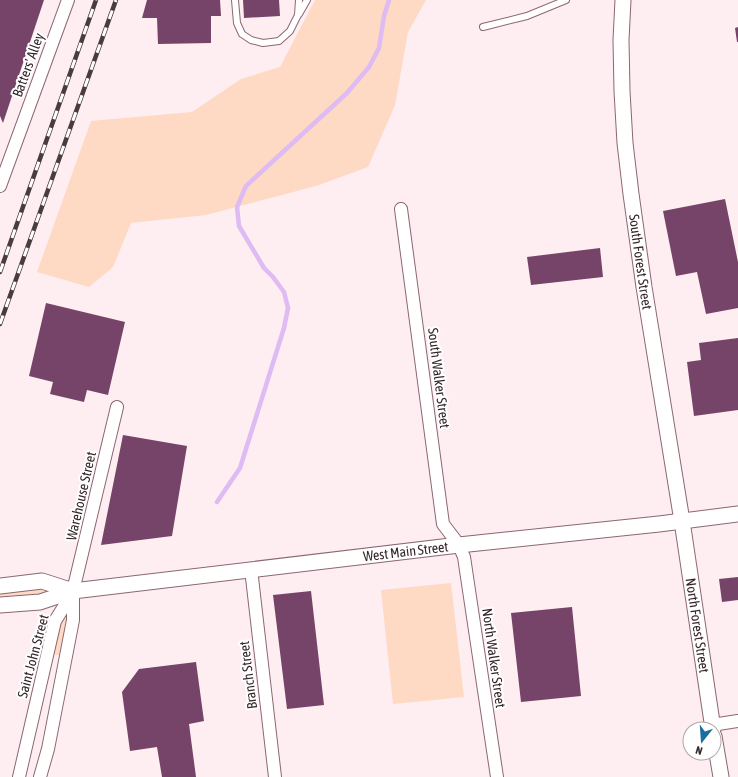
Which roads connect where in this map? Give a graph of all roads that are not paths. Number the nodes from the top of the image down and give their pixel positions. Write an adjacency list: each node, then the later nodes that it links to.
1 (68, 0): 9 (street, Batters' Alley)
2 (235, 0): 7 (lane)
3 (299, 0): 7 (lane)
4 (307, 0): 7 (lane)
5 (566, 0): 8 (lane)
6 (623, 0): 13 (street, South Forest Street)
7 (298, 15)
8 (483, 27)
9 (0, 186)
10 (401, 209): 14 (street, South Walker Street)
11 (117, 407): 17 (street, Warehouse Street)
12 (738, 514): 13 (street, West Main Street)
13 (682, 521): 14 (street, West Main Street); 19 (street, North Forest Street)
14 (459, 545): 15 (street, West Main Street); 26 (street, North Walker Street)
15 (251, 569): 17 (street, West Main Street); 25 (street, Branch Street)
16 (0, 586): 17 (street, West Main Street)
17 (73, 591): 18 (street, West Main Street); 23 (street, Saint John Street); 24 (street, Saint John Street)
18 (0, 606)
19 (712, 721)
20 (738, 721): 21 (street)
21 (722, 727)
22 (718, 761): 27 (street, North Forest Street)
23 (19, 777)
24 (40, 777)
25 (275, 777)
26 (497, 777)
27 (721, 777)

